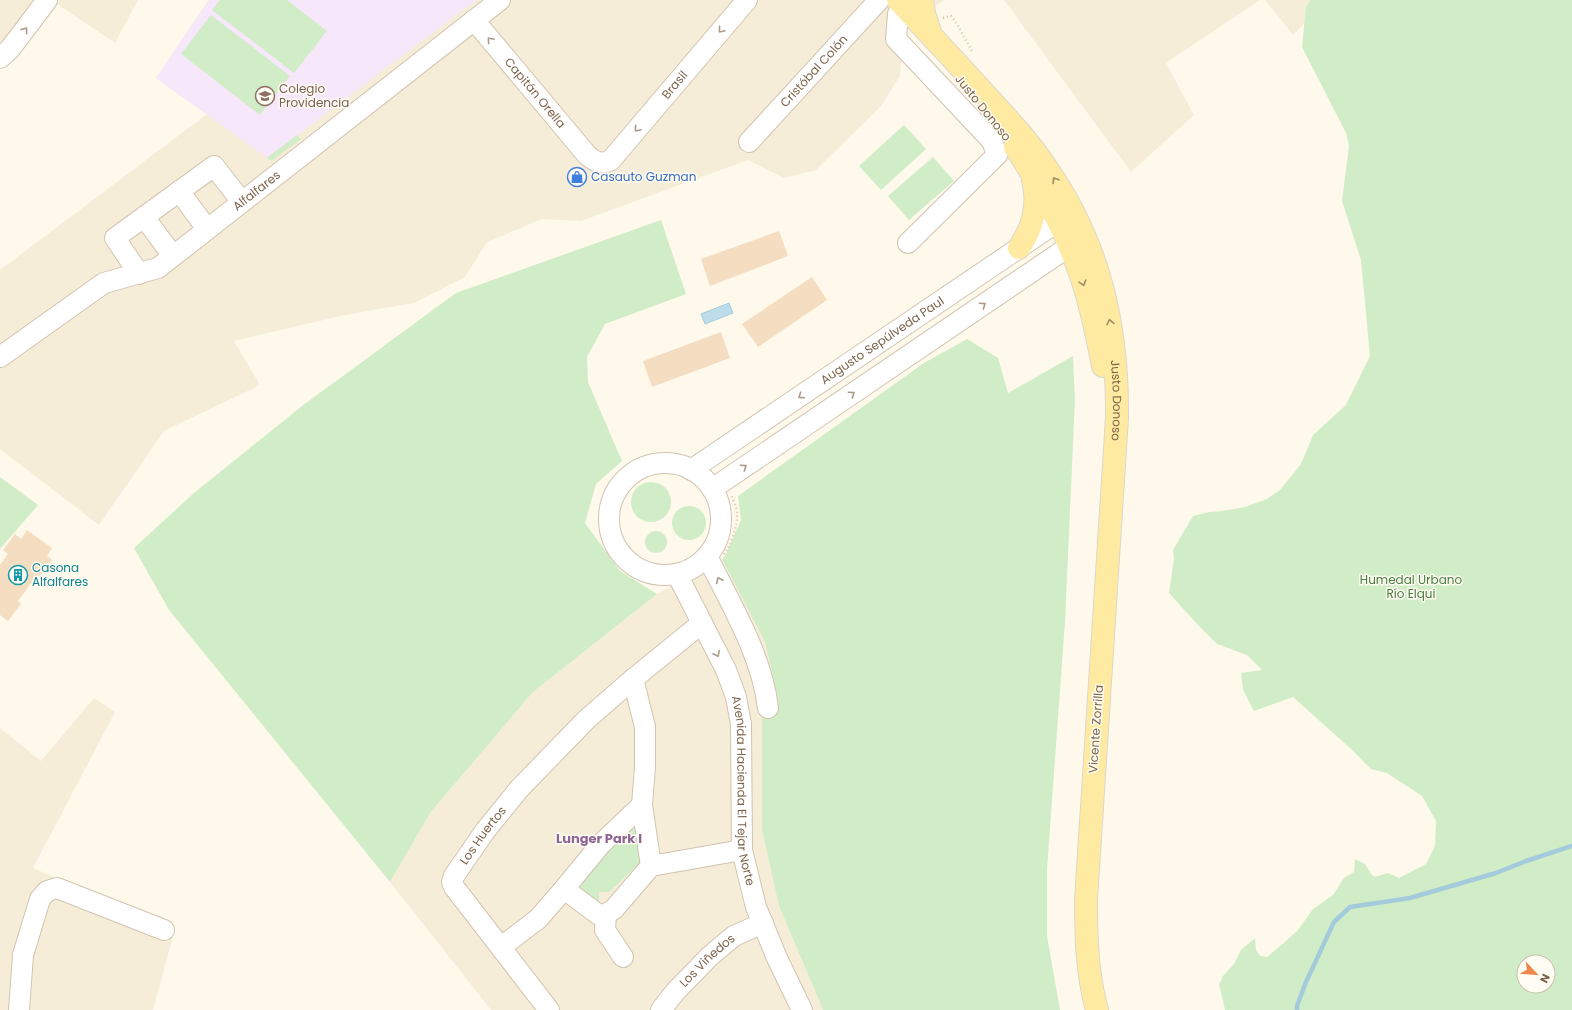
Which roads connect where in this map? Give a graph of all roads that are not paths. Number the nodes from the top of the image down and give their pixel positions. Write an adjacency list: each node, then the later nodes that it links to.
1 (47, 0): 9 (street, one-way to 1)
2 (500, 0): 7 (street, Alfalfares)
3 (747, 0): 11 (street, Brasil, one-way to 11)
4 (879, 0): 10 (street, Cristóbal Colón)
5 (922, 0): 8 (main road)
6 (893, 5): 8 (main road, Justo Donoso); 12 (main road, Justo Donoso); 19 (street)
7 (474, 20): 11 (street, Capitán Orella, one-way to 7); 14 (street, Alfalfares)
8 (939, 44): 16 (main road, Justo Donoso, one-way to 8)
9 (0, 58)
10 (749, 142)
11 (599, 163)
12 (1031, 172): 16 (main road, Justo Donoso); 20 (main road)
13 (179, 191): 14 (street); 15 (street); 17 (street)
14 (242, 202): 17 (street, Alfalfares)
15 (144, 217): 21 (street); 22 (street)
16 (1066, 217): 18 (main road, Justo Donoso); 20 (street, Augusto Sepúlveda Paul)
17 (207, 229): 21 (street, Alfalfares)
18 (1077, 241): 24 (street, one-way to 18); 26 (main road, Justo Donoso)
19 (908, 243)
20 (1019, 248): 23 (street, Augusto Sepúlveda Paul)
21 (174, 256): 22 (street, Alfalfares)
22 (139, 274): 25 (street, Alfalfares)
23 (949, 295): 24 (street); 27 (street, Augusto Sepúlveda Paul, one-way to 27)
24 (965, 318): 28 (street, one-way to 24)
25 (0, 357)
26 (1114, 448): 47 (main road, Vicente Zorrilla)
27 (691, 470): 28 (street); 30 (street)
28 (721, 490): 29 (street)
29 (715, 556): 30 (street); 33 (street, one-way to 29)
30 (677, 574): 31 (street, Avenida Hacienda El Tejar Norte)
31 (702, 623): 32 (street, Los Huertos); 33 (street, Avenida Hacienda El Tejar Norte, one-way to 33)
32 (633, 679): 34 (street); 41 (street, Los Huertos)
33 (736, 697): 35 (street, Avenida Hacienda El Tejar Norte)
34 (642, 806): 36 (street); 37 (street)
35 (742, 850): 36 (street); 39 (street, Avenida Hacienda El Tejar Norte)
36 (651, 866): 38 (street)
37 (564, 889): 38 (street); 41 (street)
38 (606, 914): 42 (street)
39 (763, 923): 45 (street, Los Viñedos); 46 (street, Avenida Hacienda El Tejar Norte)
40 (164, 930): 43 (street)
41 (501, 947): 44 (street, Los Huertos)
42 (623, 956)
43 (19, 1010)
44 (549, 1010)
45 (661, 1010)
46 (802, 1010)
47 (1097, 1010)

